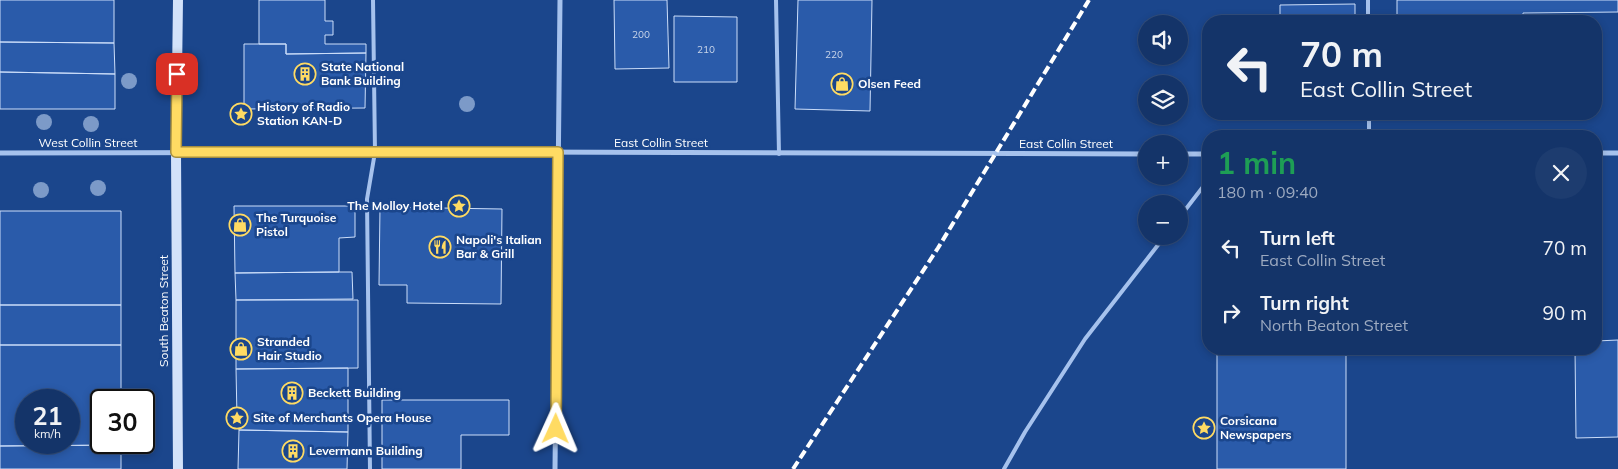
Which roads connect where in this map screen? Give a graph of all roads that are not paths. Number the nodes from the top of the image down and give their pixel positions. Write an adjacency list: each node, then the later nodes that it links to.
1 (178, 0): 7 (main road, South Beaton Street)
2 (373, 0): 8 (lane)
3 (560, 0): 9 (street)
4 (776, 0): 13 (lane)
5 (1368, 0): 6 (lane)
6 (1368, 15)
7 (176, 152): 8 (street, East Collin Street); 10 (street, West Collin Street); 20 (main road, South Beaton Street)
8 (375, 152): 9 (street, East Collin Street); 21 (lane)
9 (558, 152): 13 (street, East Collin Street); 22 (street)
10 (0, 153)
11 (1602, 153): 12 (street)
12 (1618, 153)
13 (778, 154): 14 (street, East Collin Street)
14 (1138, 154)
15 (1188, 154): 16 (street)
16 (1202, 154)
17 (1202, 188): 18 (lane)
18 (1188, 206)
19 (1157, 245): 23 (lane)
20 (178, 469)
21 (370, 469)
22 (555, 469)
23 (1004, 469)

